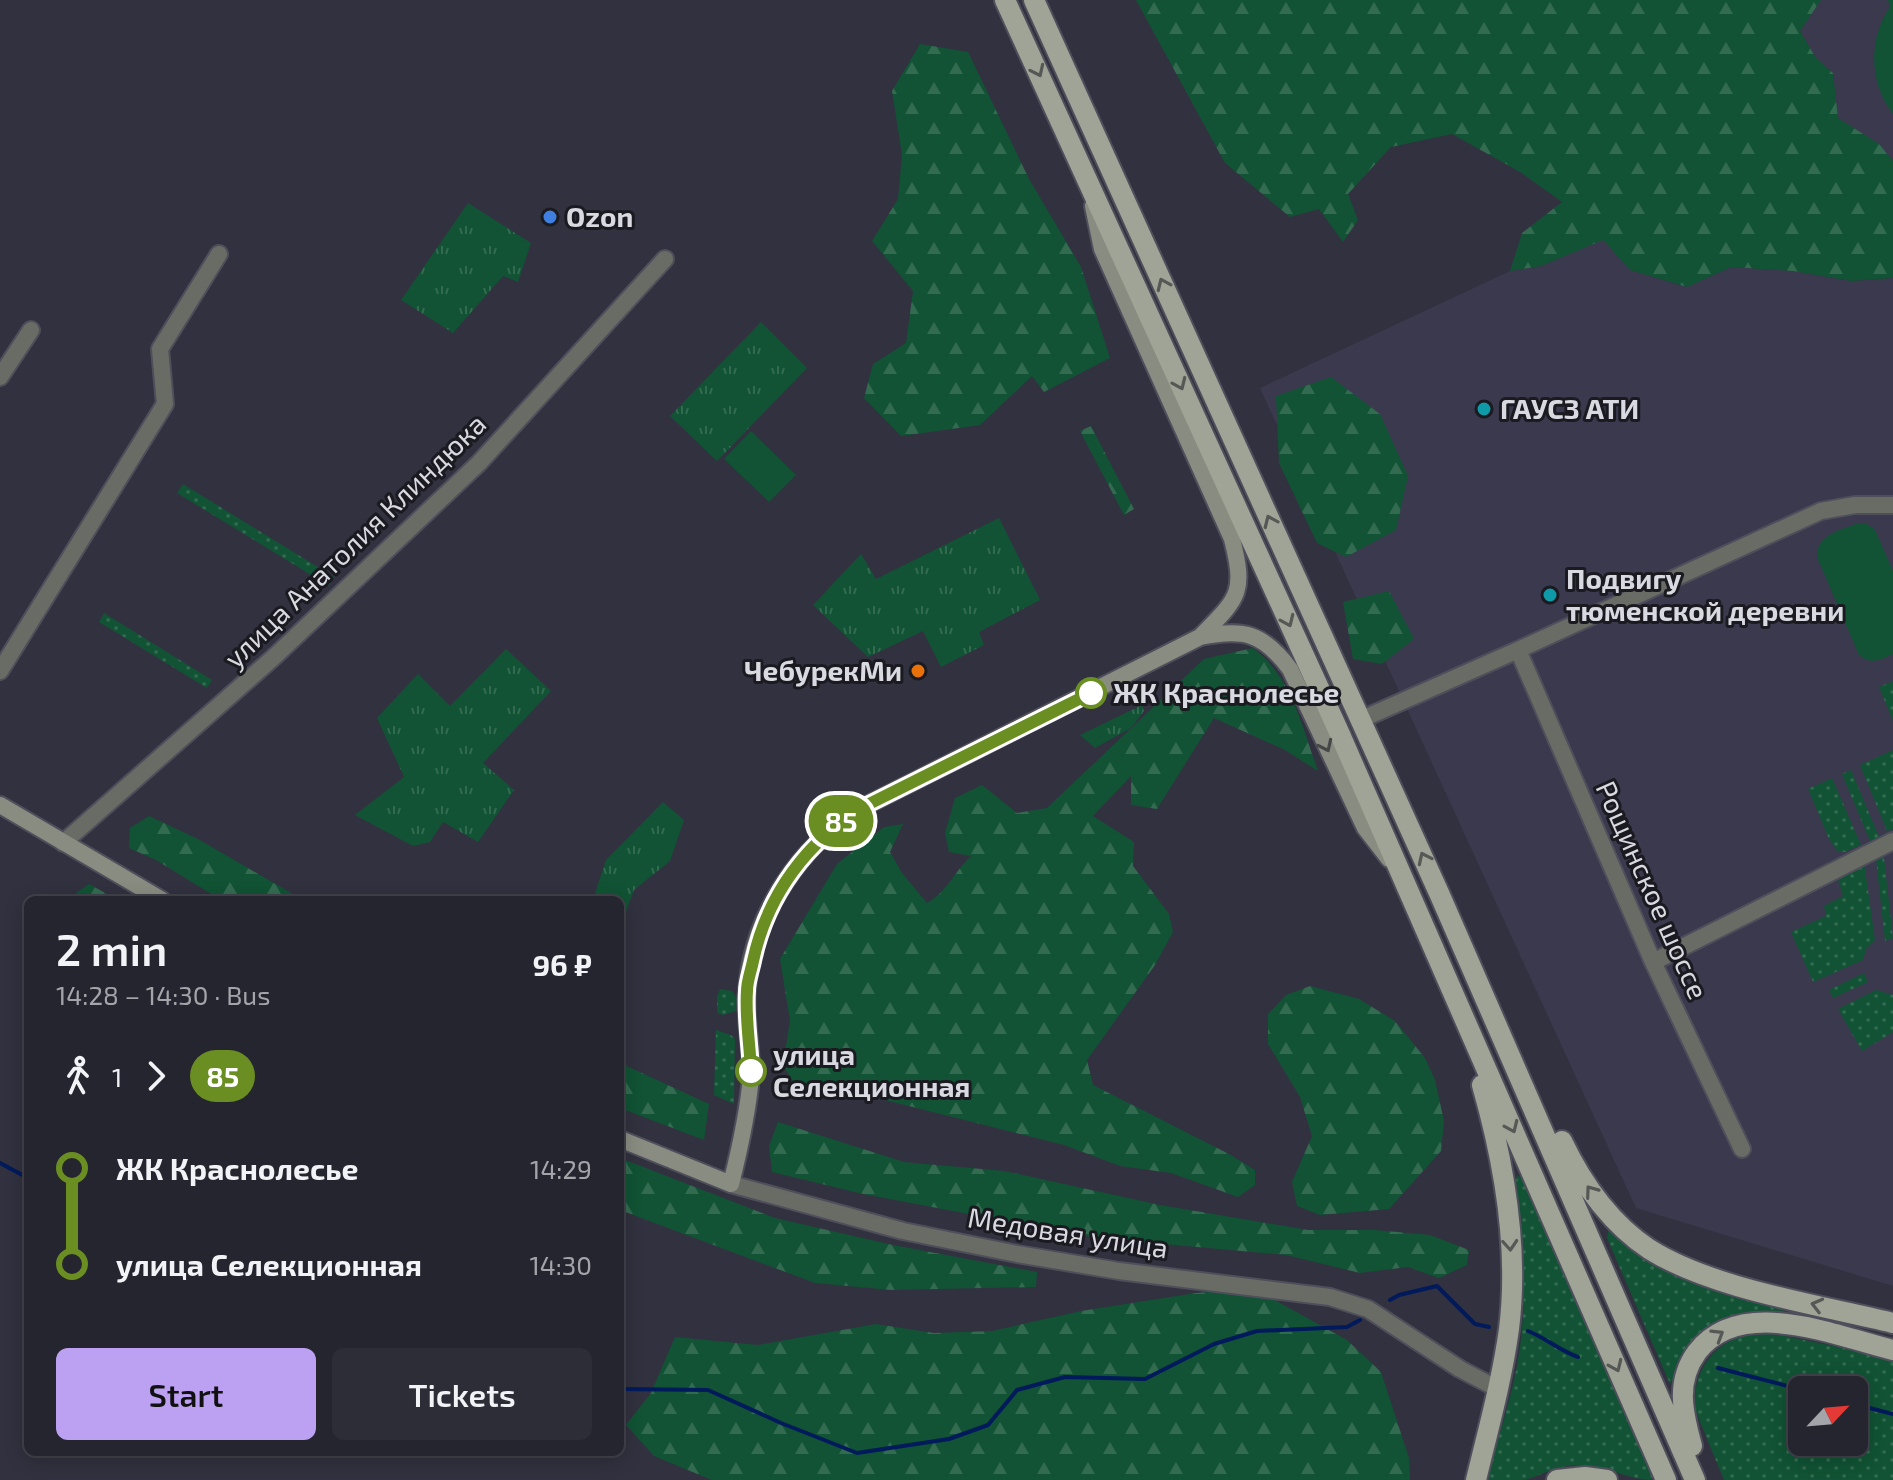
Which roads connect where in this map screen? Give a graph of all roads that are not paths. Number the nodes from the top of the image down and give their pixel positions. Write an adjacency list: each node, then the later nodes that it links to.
1 (1005, 0): 3 (main road, one-way to 3)
2 (1034, 0): 12 (main road, one-way to 2)
3 (1086, 177): 9 (street); 16 (main road, one-way to 16)
4 (219, 254): 11 (street)
5 (665, 259): 15 (street, улица Анатолия Клиндюка)
6 (31, 330): 7 (street)
7 (0, 377)
8 (1893, 505): 10 (street)
9 (1200, 637): 16 (street, one-way to 16); 22 (street)
10 (1518, 650): 12 (street); 19 (street, Рощинское шоссе)
11 (0, 671)
12 (1360, 720): 17 (main road, one-way to 12)
13 (0, 805): 15 (street)
14 (1893, 841): 19 (street)
15 (63, 843): 18 (street)
16 (1403, 876): 25 (main road, one-way to 25); 29 (main road, one-way to 29)
17 (1439, 893): 23 (main road, one-way to 17); 30 (main road)
18 (155, 896)
19 (1653, 962): 21 (street, Рощинское шоссе)
20 (624, 1141): 22 (street, Медовая улица)
21 (1742, 1149)
22 (731, 1184): 25 (street, Медовая улица)
23 (1893, 1323)
24 (1893, 1350): 31 (main road, one-way to 24)
25 (1498, 1389): 26 (main road)
26 (1476, 1480)
27 (1557, 1480): 28 (main road)
28 (1607, 1480)
29 (1666, 1480)
30 (1695, 1480)
31 (1703, 1480)

